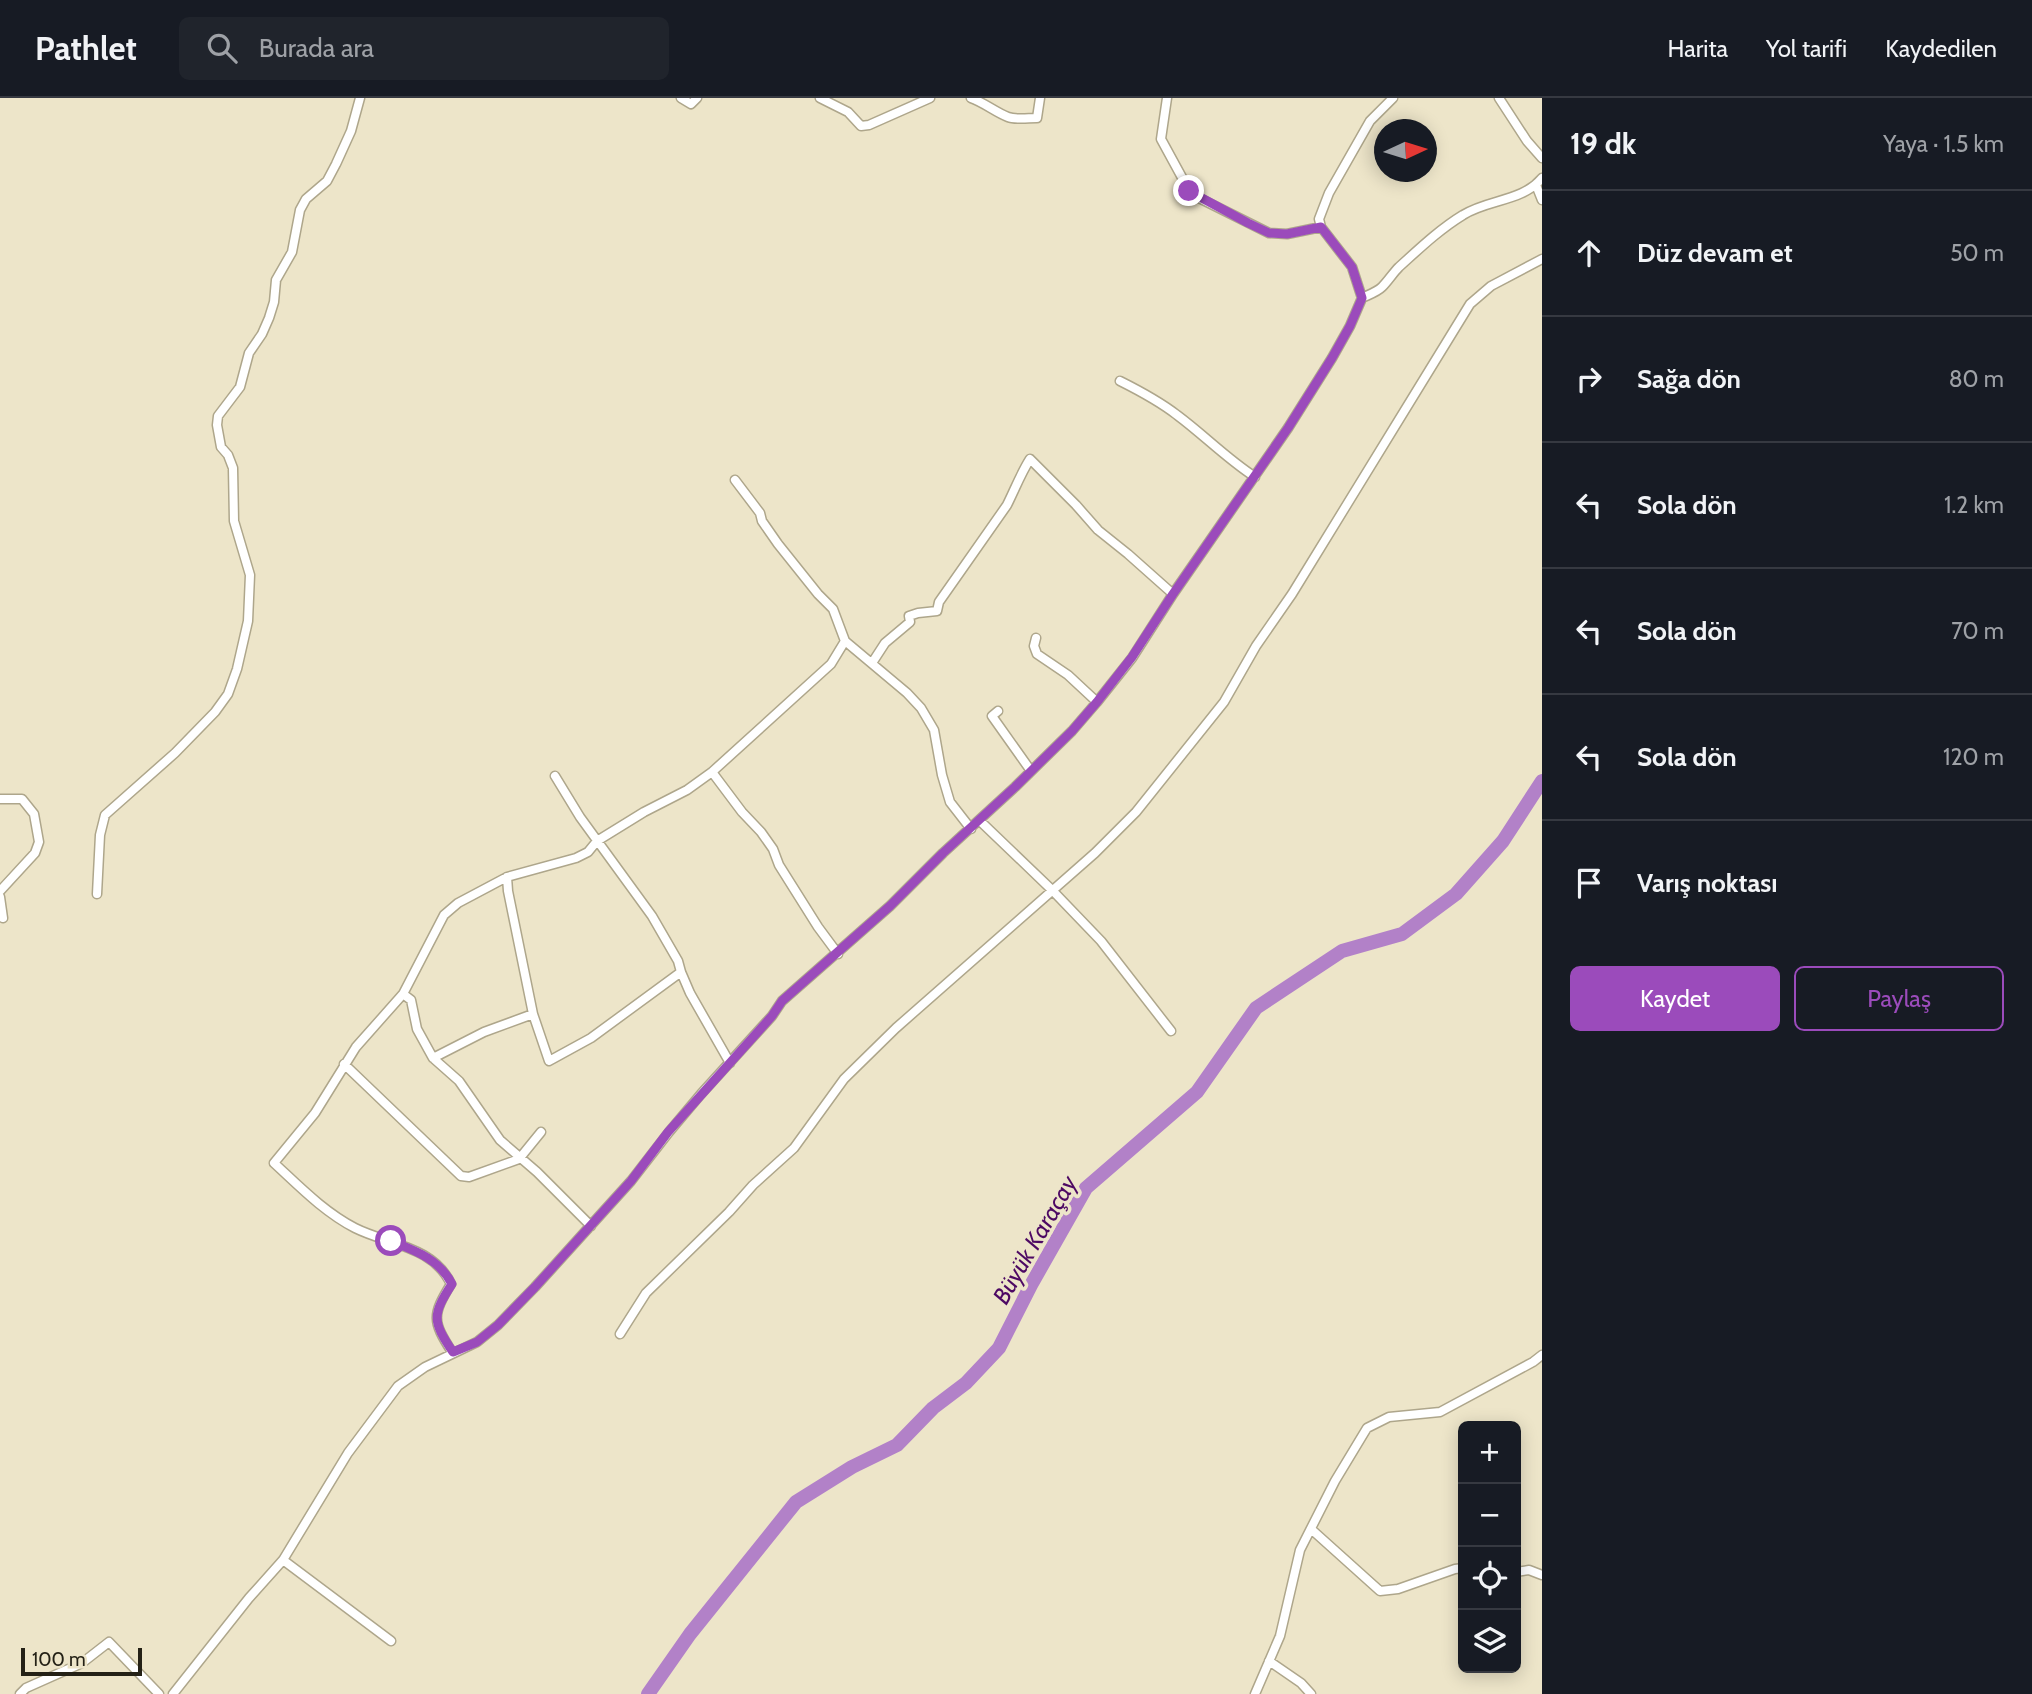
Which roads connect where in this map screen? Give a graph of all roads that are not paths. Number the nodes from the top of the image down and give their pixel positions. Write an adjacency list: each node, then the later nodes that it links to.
1 (360, 98): 36 (street)
2 (681, 98): 3 (street)
3 (697, 98)
4 (820, 98): 5 (street)
5 (930, 98)
6 (971, 98): 7 (street)
7 (1040, 98)
8 (1167, 98): 14 (street)
9 (1393, 98): 14 (street)
10 (1499, 98): 11 (street)
11 (1542, 158)
12 (1539, 181): 13 (street); 16 (street)
13 (1542, 200)
14 (1321, 227): 16 (street)
15 (1542, 259): 34 (street)
16 (1362, 298): 18 (street)
17 (1120, 381): 18 (street)
18 (1255, 477): 20 (street)
19 (736, 480): 22 (street)
20 (1173, 594): 23 (street); 24 (street)
21 (1036, 638): 24 (street)
22 (845, 641): 23 (street); 27 (street)
23 (872, 663): 31 (street)
24 (1097, 702): 26 (street)
25 (998, 710): 26 (street)
26 (1031, 771): 30 (street)
27 (712, 772): 32 (street); 39 (street)
28 (555, 776): 32 (street)
29 (0, 799): 35 (street)
30 (979, 820): 31 (street); 34 (street)
31 (971, 829): 39 (street)
32 (597, 841): 33 (street); 40 (street)
33 (508, 877): 41 (street); 42 (street)
34 (1052, 890): 43 (street); 50 (street)
35 (0, 891)
36 (97, 894)
37 (0, 897): 38 (street)
38 (4, 918)
39 (838, 954): 45 (street)
40 (681, 972): 42 (street); 45 (street)
41 (403, 994): 44 (street); 46 (street)
42 (533, 1014): 44 (street)
43 (1171, 1031)
44 (433, 1058): 48 (street)
45 (730, 1063): 49 (street)
46 (344, 1064): 48 (street); 51 (street)
47 (541, 1132): 48 (street)
48 (520, 1159): 49 (street)
49 (591, 1226): 51 (street)
50 (620, 1334)
51 (453, 1352): 54 (street)
52 (1542, 1355): 53 (street)
53 (1311, 1529): 55 (street); 59 (street)
54 (283, 1560): 58 (street); 62 (street)
55 (1458, 1569)
56 (1521, 1571): 57 (street)
57 (1542, 1576)
58 (390, 1641)
59 (1269, 1661): 63 (street); 64 (street)
60 (20, 1694): 61 (street)
61 (159, 1694)
62 (173, 1694)
63 (1255, 1694)
64 (1311, 1694)

